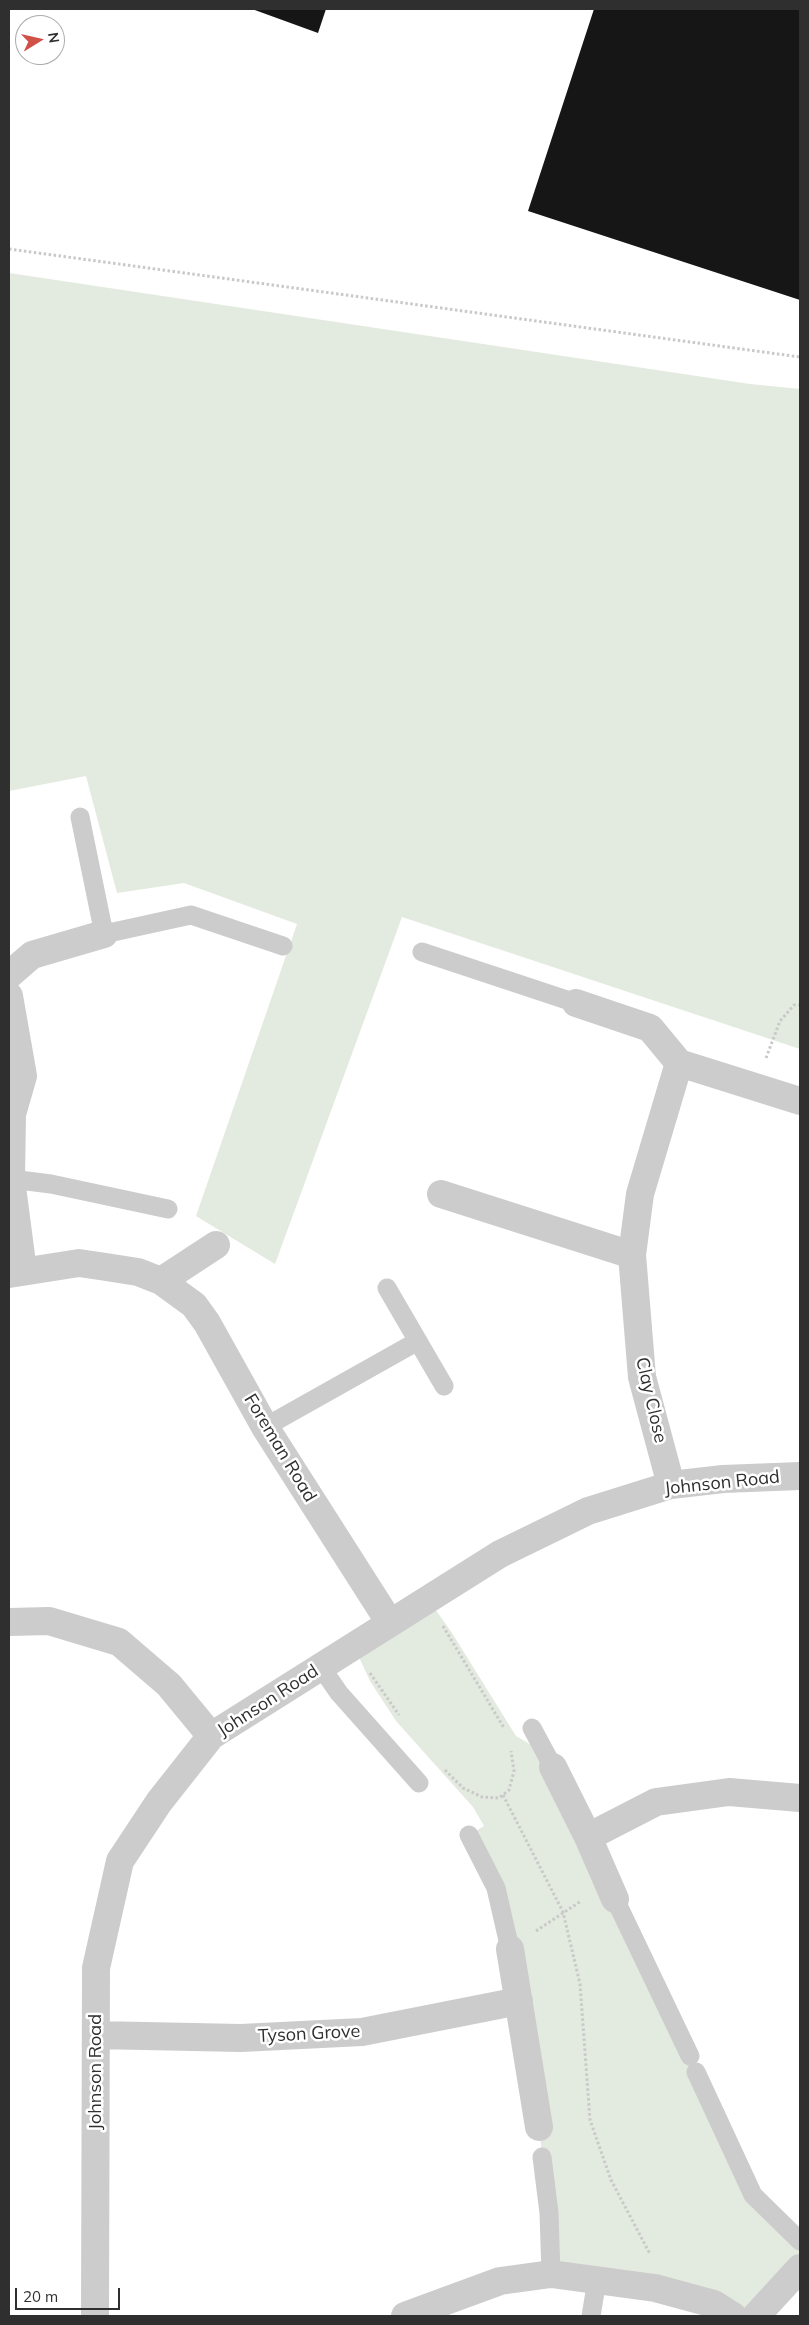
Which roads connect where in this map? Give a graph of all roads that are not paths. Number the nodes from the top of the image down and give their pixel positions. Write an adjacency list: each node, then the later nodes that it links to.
1 (80, 817): 2 (lane)
2 (104, 934): 3 (lane); 5 (street)
3 (283, 946)
4 (422, 952): 7 (lane)
5 (9, 975)
6 (9, 996): 10 (street, Foreman Road)
7 (576, 1002): 8 (street)
8 (679, 1063): 9 (street); 15 (street, Clay Close)
9 (800, 1101)
10 (11, 1114): 11 (street, Foreman Road)
11 (11, 1179): 13 (lane); 16 (street, Foreman Road)
12 (441, 1194): 15 (street)
13 (168, 1209)
14 (216, 1245): 17 (street)
15 (632, 1254): 23 (street, Clay Close)
16 (16, 1272): 17 (street, Foreman Road)
17 (161, 1281): 21 (street, Foreman Road)
18 (387, 1288): 19 (lane)
19 (418, 1342): 20 (lane); 21 (lane)
20 (444, 1386)
21 (265, 1427): 25 (street, Foreman Road)
22 (800, 1476): 23 (street, Johnson Road)
23 (671, 1485): 25 (street, Johnson Road)
24 (9, 1622): 28 (street)
25 (390, 1624): 26 (street, Johnson Road)
26 (320, 1667): 28 (street, Johnson Road); 30 (lane)
27 (532, 1728): 29 (lane)
28 (211, 1736): 37 (street, Johnson Road)
29 (553, 1767): 33 (street)
30 (419, 1783)
31 (800, 1798): 33 (street)
32 (469, 1835): 35 (lane)
33 (588, 1837): 34 (street)
34 (612, 1891): 40 (lane)
35 (510, 1949): 36 (street)
36 (518, 2001): 37 (street, Tyson Grove); 38 (street)
37 (96, 2035): 44 (street, Johnson Road)
38 (539, 2128)
39 (542, 2156): 42 (lane)
40 (800, 2241)
41 (800, 2268): 48 (street)
42 (551, 2274): 43 (street); 45 (street)
43 (597, 2280): 46 (lane); 47 (street)
44 (96, 2316)
45 (405, 2316)
46 (591, 2316)
47 (733, 2316)
48 (756, 2316)

